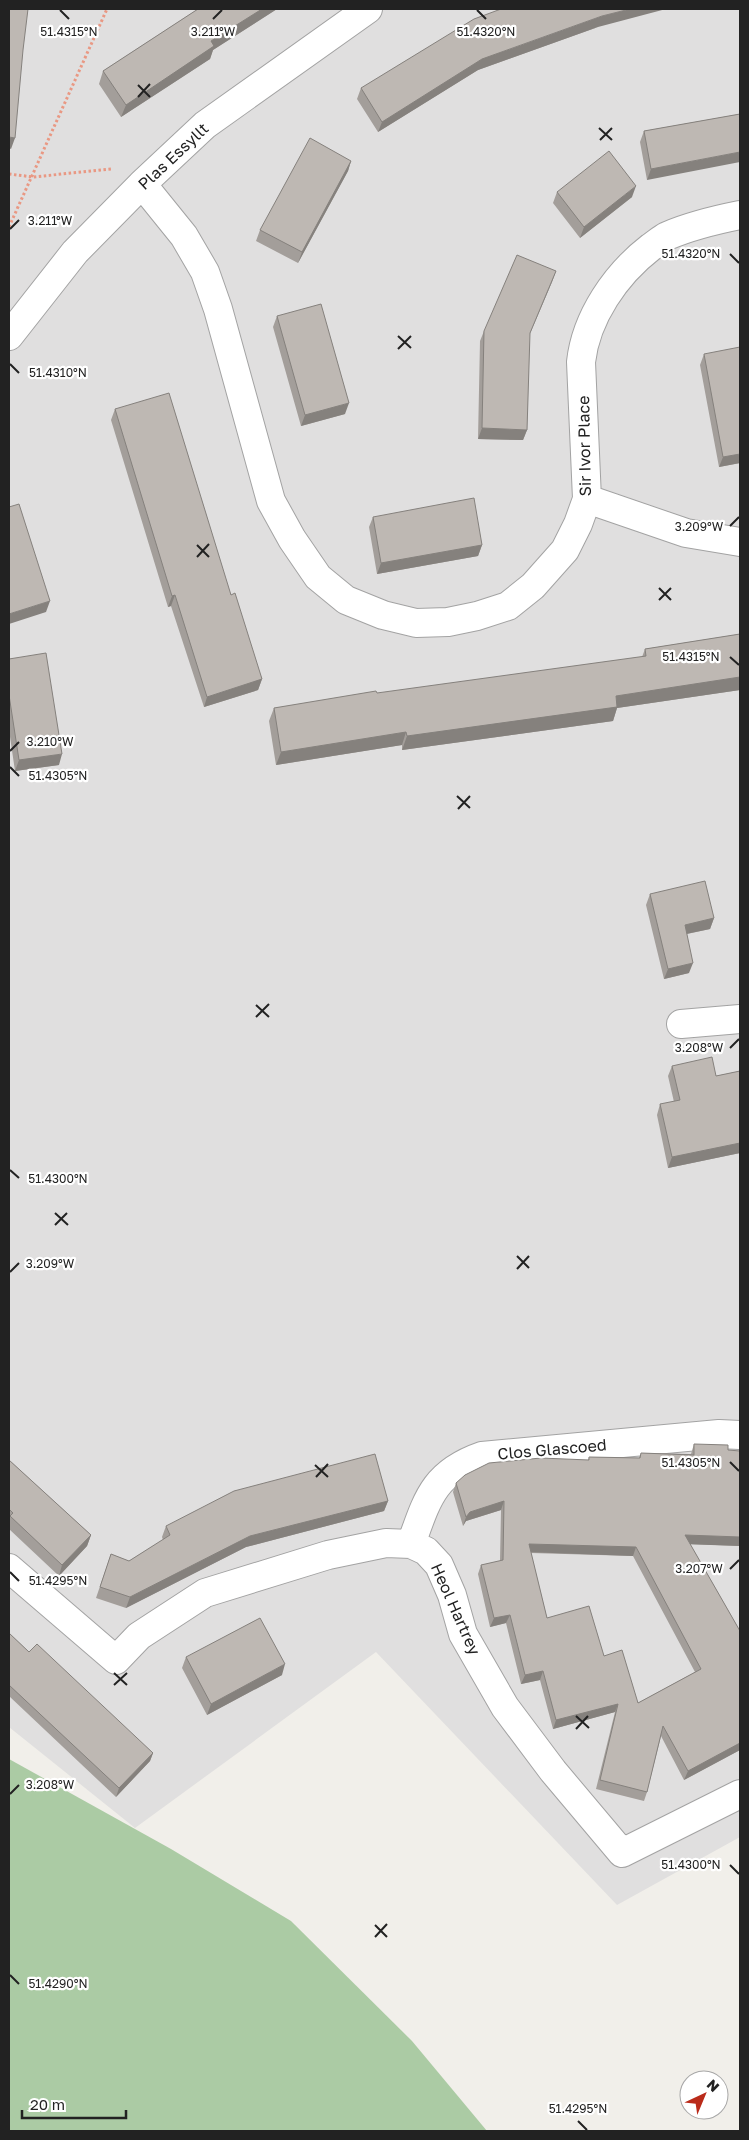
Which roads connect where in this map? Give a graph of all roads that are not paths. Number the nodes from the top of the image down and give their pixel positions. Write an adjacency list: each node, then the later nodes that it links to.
1 (368, 9): 2 (street, Plas Essyllt)
2 (142, 184): 4 (street, Plas Essyllt); 5 (street, Sir Ivor Place)
3 (740, 215): 5 (street, Sir Ivor Place)
4 (9, 336)
5 (587, 499): 6 (street)
6 (740, 542)
7 (740, 1019): 8 (street)
8 (681, 1024)
9 (740, 1435): 10 (street, Clos Glascoed)
10 (411, 1544): 11 (street); 12 (street, Heol Hartrey)
11 (9, 1568)
12 (740, 1794)

